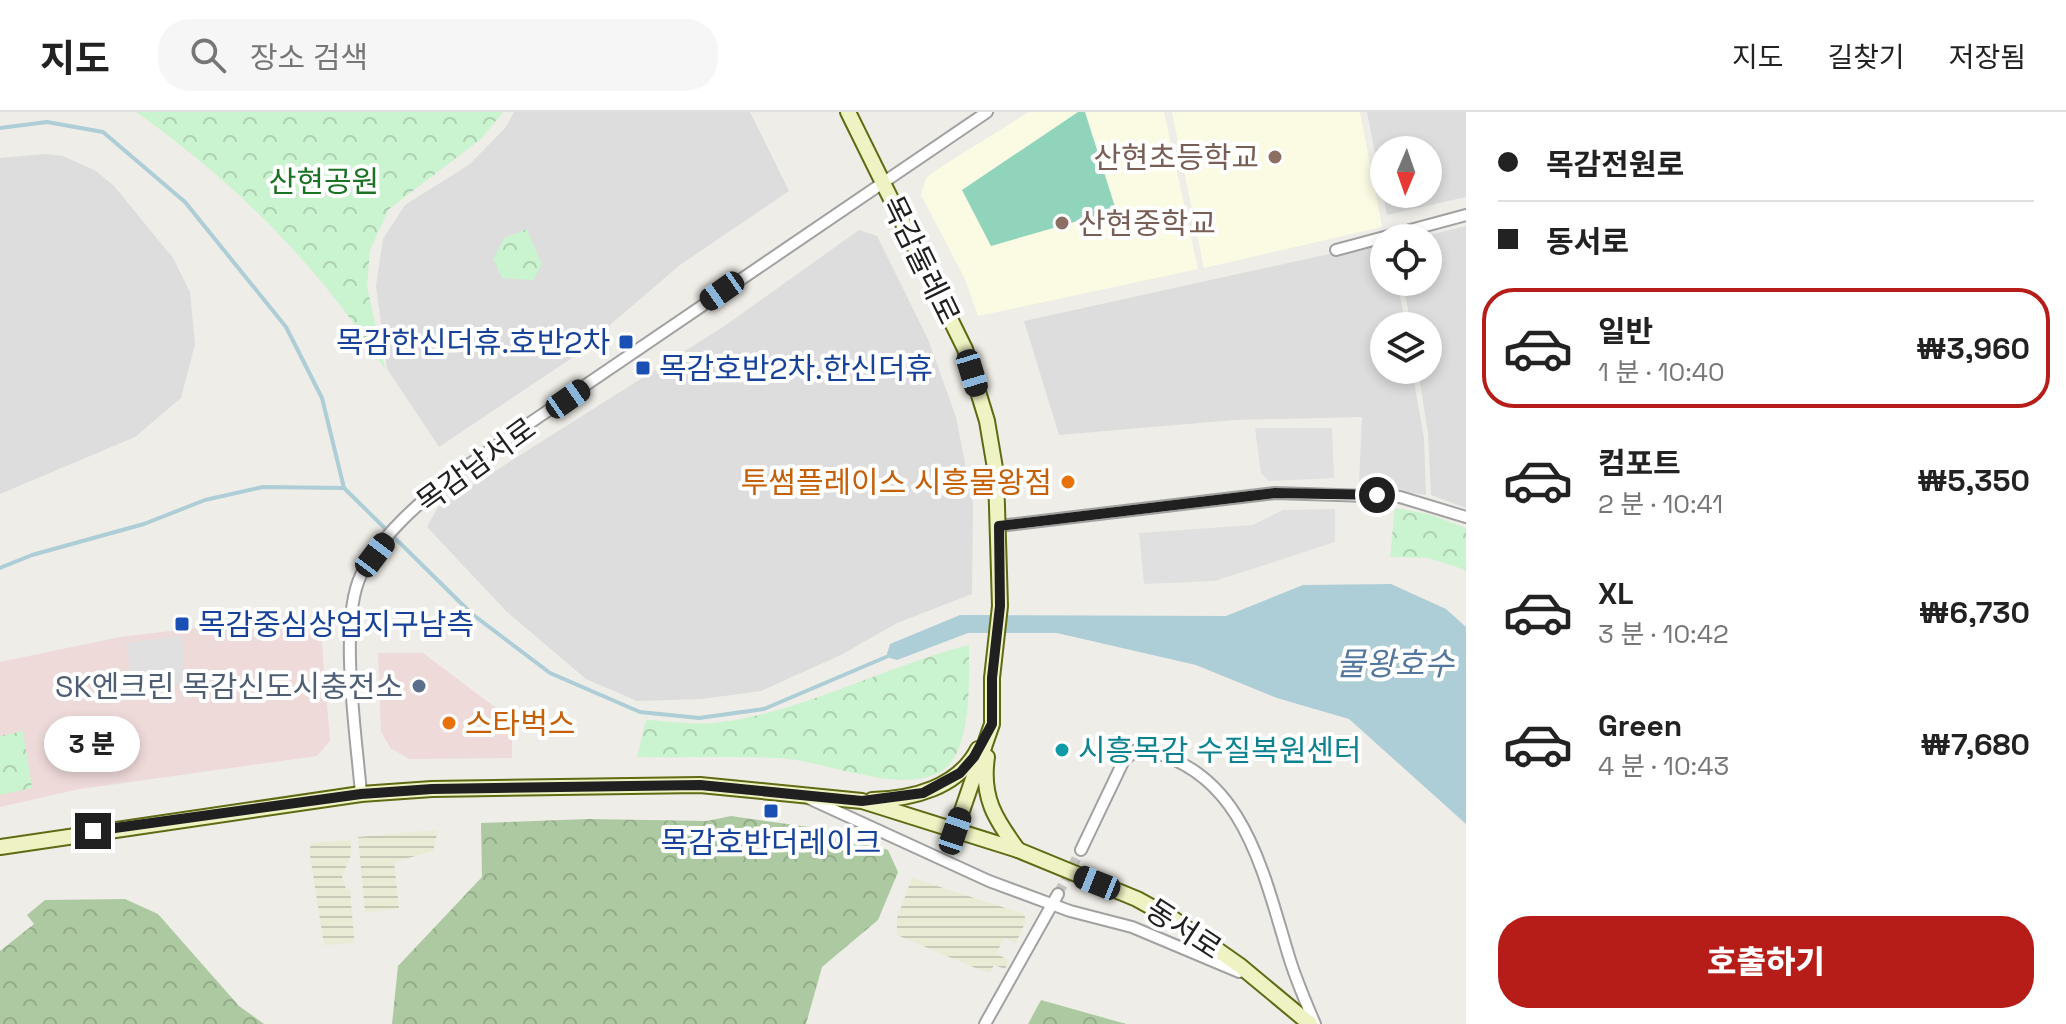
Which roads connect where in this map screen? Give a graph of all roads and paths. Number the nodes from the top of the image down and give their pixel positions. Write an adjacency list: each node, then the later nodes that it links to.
1 (848, 112): 3 (main road, 목감둘레로)
2 (987, 112): 3 (street, 목감남서로)
3 (883, 181): 7 (main road, 목감둘레로); 9 (street, 목감남서로)
4 (1466, 215): 5 (street)
5 (1336, 250)
6 (1466, 517): 7 (street)
7 (999, 526): 8 (main road, 목감둘레로)
8 (992, 724): 11 (main road); 12 (main road); 14 (main road)
9 (361, 794): 10 (main road, 동서로); 13 (main road, 동서로)
10 (797, 794): 11 (main road, 동서로); 17 (street)
11 (862, 801): 12 (main road, 동서로)
12 (955, 831): 14 (main road, 동서로)
13 (0, 847)
14 (1018, 850): 18 (main road, 동서로)
15 (1081, 850): 20 (street)
16 (1058, 894): 17 (street)
17 (1051, 904): 18 (street); 19 (street)
18 (1257, 980): 20 (main road, 동서로)
19 (985, 1024)
20 (1312, 1024)

